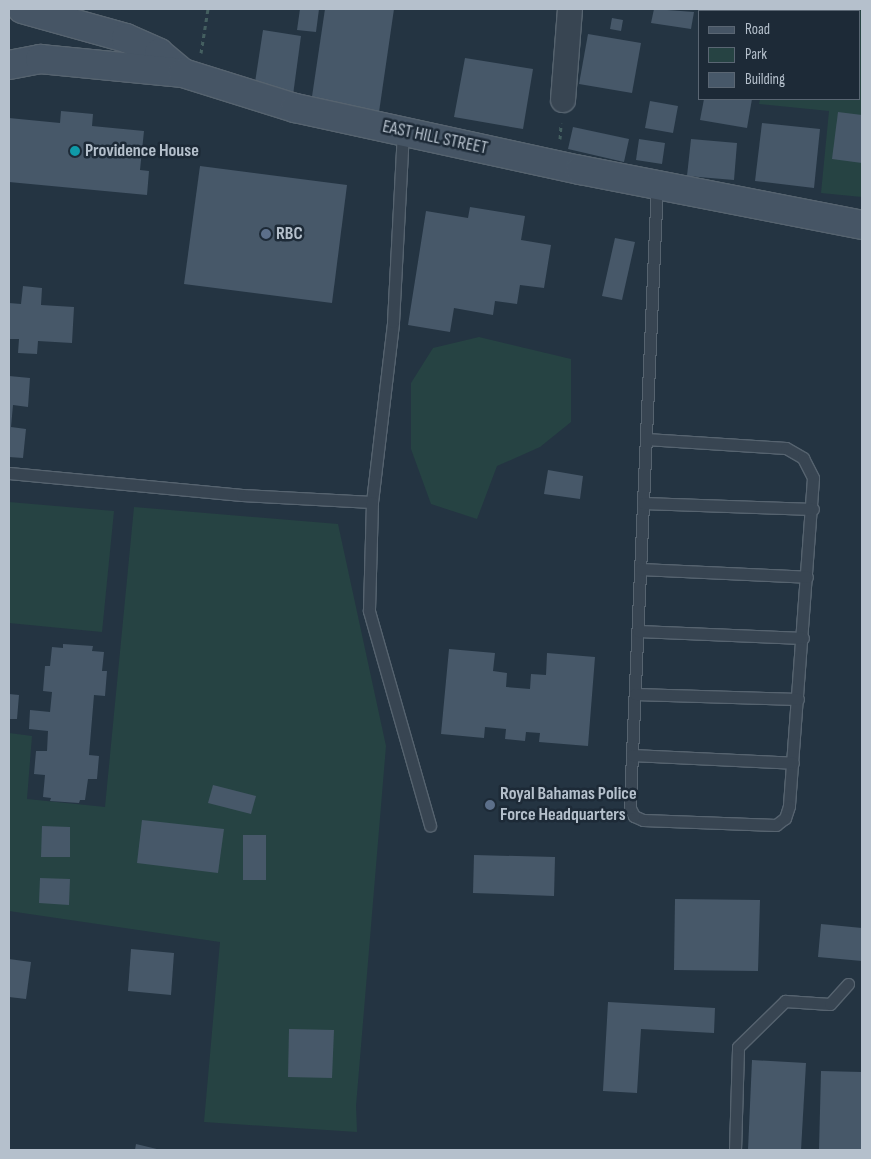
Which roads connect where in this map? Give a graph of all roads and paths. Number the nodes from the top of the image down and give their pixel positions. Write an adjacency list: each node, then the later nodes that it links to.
1 (22, 9): 8 (main road)
2 (208, 9): 4 (path)
3 (570, 9): 9 (street)
4 (204, 35)
5 (9, 54): 6 (street, EAST HILL STREET)
6 (40, 59): 7 (main road); 8 (main road, EAST HILL STREET)
7 (9, 65)
8 (183, 73): 10 (main road, EAST HILL STREET)
9 (563, 100): 11 (path)
10 (403, 131): 11 (main road, EAST HILL STREET); 16 (lane)
11 (558, 165): 12 (main road, EAST HILL STREET)
12 (657, 185): 13 (main road, EAST HILL STREET); 14 (lane)
13 (862, 225)
14 (646, 439): 17 (lane); 18 (lane)
15 (9, 473): 16 (lane)
16 (372, 502): 27 (lane)
17 (643, 503): 18 (lane); 19 (lane)
18 (813, 509): 20 (lane)
19 (640, 569): 20 (lane); 21 (lane)
20 (807, 578): 22 (lane)
21 (638, 631): 22 (lane); 23 (lane)
22 (803, 638): 24 (lane)
23 (635, 694): 24 (lane); 25 (lane)
24 (798, 698): 26 (lane)
25 (632, 755): 26 (lane); 26 (lane)
26 (792, 763)
27 (430, 825)
28 (848, 984): 29 (lane)
29 (735, 1150)

